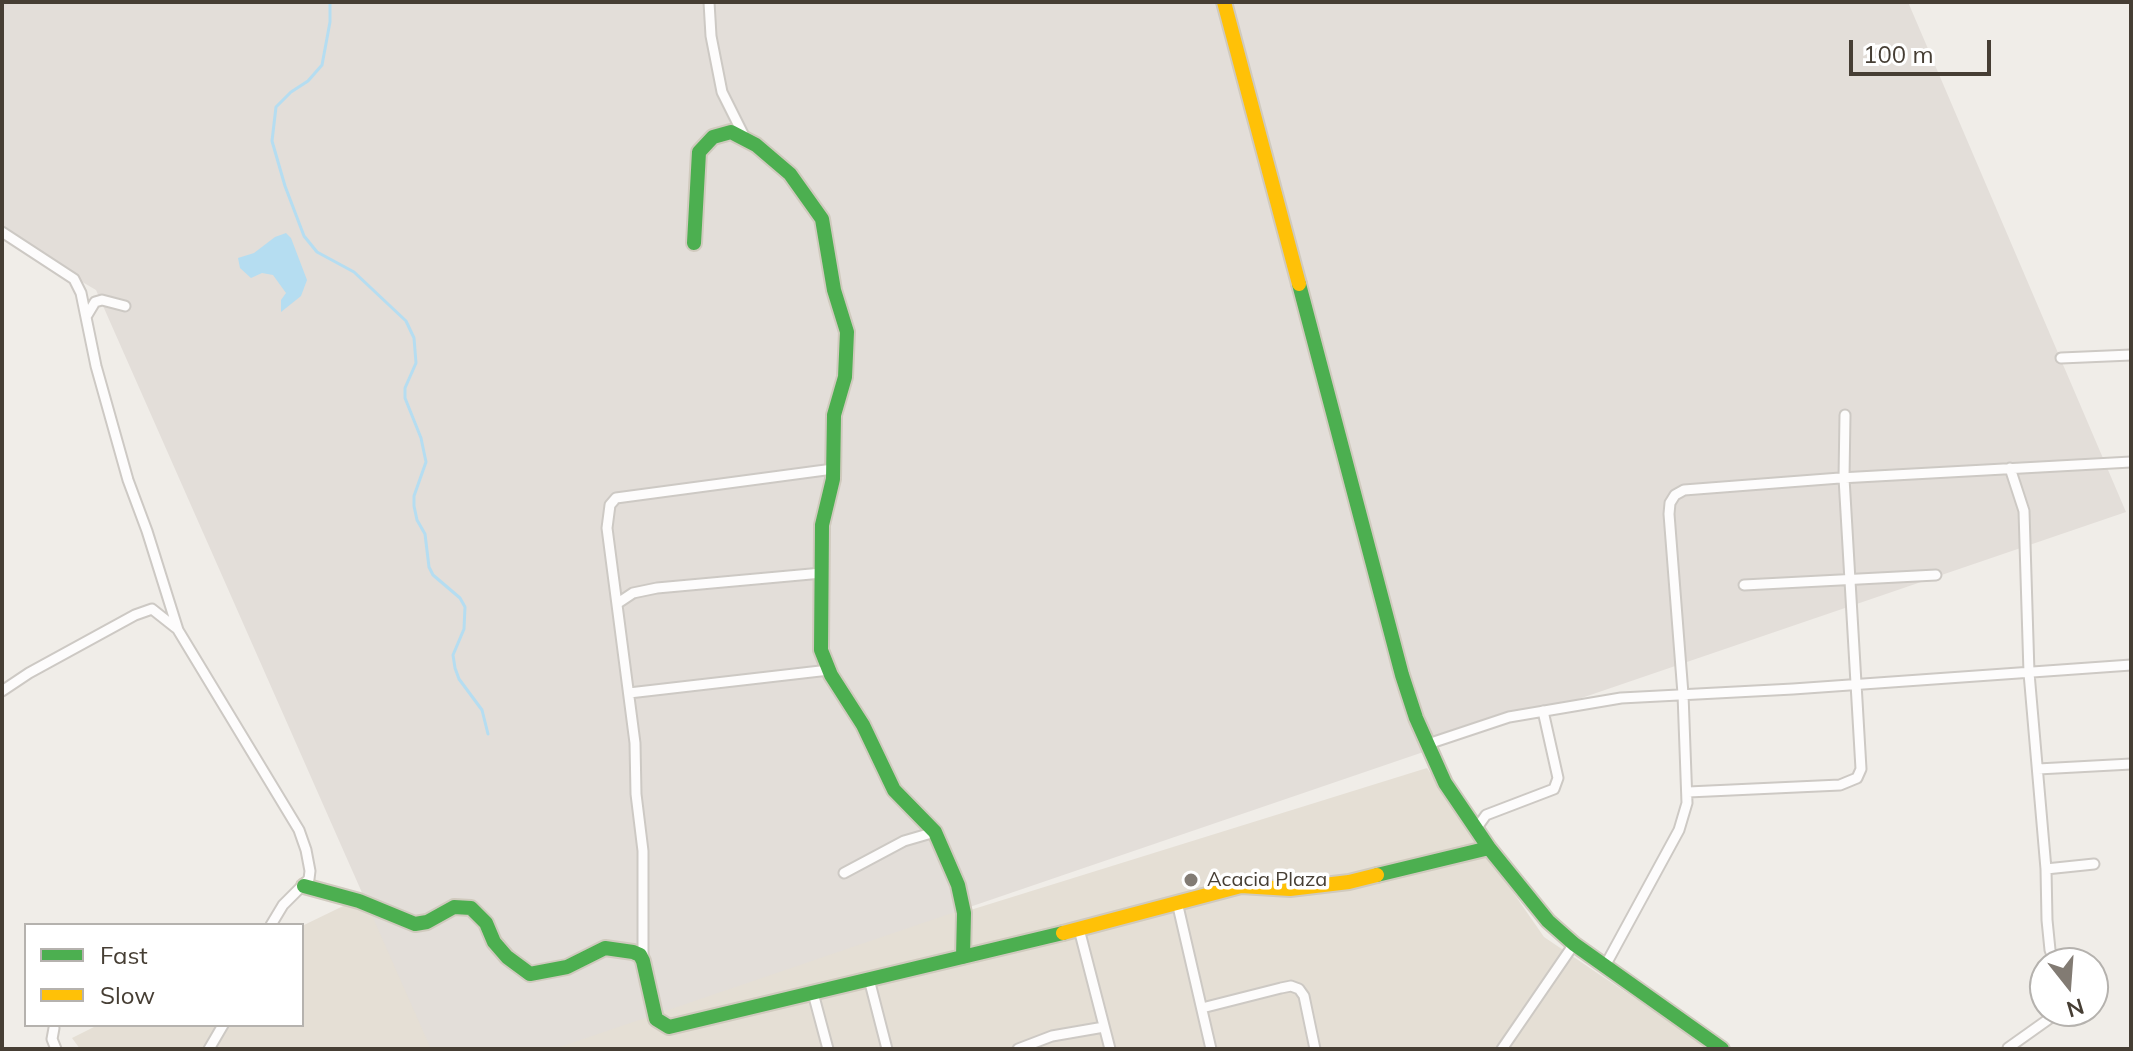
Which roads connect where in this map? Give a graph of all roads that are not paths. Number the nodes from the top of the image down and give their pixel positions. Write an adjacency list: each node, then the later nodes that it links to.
1 (709, 2): 3 (street)
2 (1224, 2): 29 (street)
3 (745, 138): 5 (street); 13 (street)
4 (2, 232): 7 (street)
5 (694, 243)
6 (125, 306): 7 (street)
7 (86, 317): 20 (street)
8 (2131, 355): 9 (street)
9 (2061, 358)
10 (1845, 415): 14 (street)
11 (2131, 462): 12 (street)
12 (2010, 468): 14 (street); 23 (street)
13 (833, 469): 15 (street); 19 (street)
14 (1844, 478): 17 (street); 27 (street)
15 (822, 573): 19 (street); 22 (street)
16 (1936, 575): 17 (street)
17 (1850, 579): 18 (street); 24 (street)
18 (1744, 585)
19 (618, 603): 26 (street)
20 (178, 630): 25 (street); 39 (street)
21 (2131, 665): 23 (street)
22 (829, 670): 26 (street); 34 (street)
23 (2029, 673): 24 (street); 31 (street)
24 (1857, 683): 27 (street); 32 (street)
25 (2, 691)
26 (629, 693): 46 (street)
27 (1683, 694): 28 (street); 32 (street)
28 (1543, 711): 29 (street); 33 (street)
29 (1428, 744): 33 (street)
30 (2131, 764): 31 (street)
31 (2038, 769): 37 (street)
32 (1688, 792): 47 (street)
33 (1476, 829): 35 (street)
34 (935, 832): 38 (street); 45 (street)
35 (1489, 848): 40 (street); 43 (street)
36 (2094, 864): 37 (street)
37 (2046, 869): 44 (street)
38 (844, 873)
39 (304, 886): 41 (street); 46 (street)
40 (1177, 902): 42 (street); 50 (street)
41 (272, 923)
42 (1079, 929): 45 (street); 52 (street)
43 (1574, 944): 47 (street); 65 (street)
44 (2050, 947)
45 (963, 957): 48 (street)
46 (643, 961): 49 (street)
47 (1605, 966): 55 (street)
48 (869, 979): 49 (street); 60 (street)
49 (813, 993): 59 (street)
50 (1202, 1008): 63 (street); 64 (street)
51 (222, 1027): 58 (street)
52 (1104, 1027): 61 (street); 62 (street)
53 (2038, 1027): 56 (street)
54 (54, 1028): 57 (street)
55 (1716, 1046)
56 (2008, 1048)
57 (56, 1049)
58 (209, 1049)
59 (828, 1049)
60 (887, 1049)
61 (1018, 1049)
62 (1110, 1049)
63 (1211, 1049)
64 (1315, 1049)
65 (1502, 1049)

